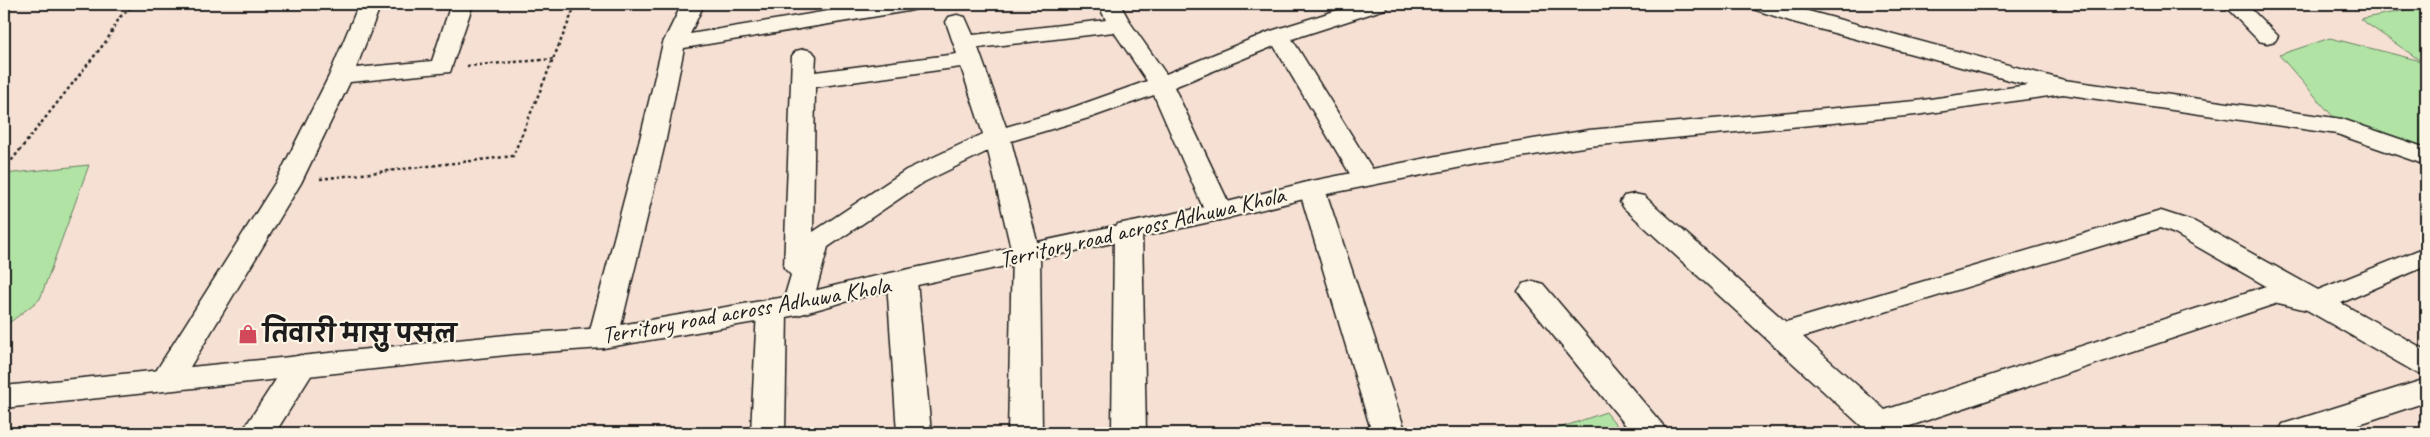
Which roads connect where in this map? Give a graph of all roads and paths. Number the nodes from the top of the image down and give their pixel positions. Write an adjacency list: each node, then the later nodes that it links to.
1 (135, 4): 22 (path)
2 (370, 4): 17 (street)
3 (462, 4): 16 (street)
4 (576, 4): 15 (path)
5 (693, 4): 14 (street)
6 (908, 4): 14 (street)
7 (1377, 4): 11 (street)
8 (1761, 4): 19 (street)
9 (2234, 4): 12 (street)
10 (1115, 14): 13 (street); 18 (street)
11 (1279, 36): 18 (street); 23 (street)
12 (2267, 36)
13 (964, 41): 20 (street); 34 (street)
14 (674, 43): 36 (street)
15 (553, 60): 16 (path); 24 (path)
16 (442, 67): 17 (street)
17 (342, 76): 24 (street)
18 (1161, 84): 20 (street); 27 (street)
19 (2064, 87): 21 (street); 23 (street, Territory road across Adhuwa Khola)
20 (997, 137): 29 (street); 34 (street)
21 (2426, 158)
22 (4, 170)
23 (1366, 178): 25 (street, Territory road across Adhuwa Khola)
24 (288, 183): 39 (street)
25 (1312, 189): 27 (street, Territory road across Adhuwa Khola); 48 (street)
26 (1634, 202): 35 (street)
27 (1219, 212): 28 (street, Territory road across Adhuwa Khola)
28 (1128, 230): 29 (street, Territory road across Adhuwa Khola); 47 (street)
29 (1026, 253): 31 (street, Territory road across Adhuwa Khola); 46 (street)
30 (2426, 256): 33 (street)
31 (902, 281): 34 (street, Territory road across Adhuwa Khola); 45 (street)
32 (1533, 291): 49 (street)
33 (2316, 302): 35 (street); 37 (street); 42 (street)
34 (784, 307): 36 (street, Territory road across Adhuwa Khola); 44 (street)
35 (1780, 334): 42 (street)
36 (603, 338): 38 (street, Territory road across Adhuwa Khola)
37 (2426, 364)
38 (301, 366): 39 (street, Territory road across Adhuwa Khola); 43 (street)
39 (167, 379): 41 (street, Territory road across Adhuwa Khola)
40 (2426, 390): 50 (street)
41 (4, 397)
42 (1884, 428)
43 (258, 433)
44 (765, 433)
45 (914, 433)
46 (1025, 433)
47 (1129, 433)
48 (1389, 433)
49 (1650, 433)
50 (2295, 433)

